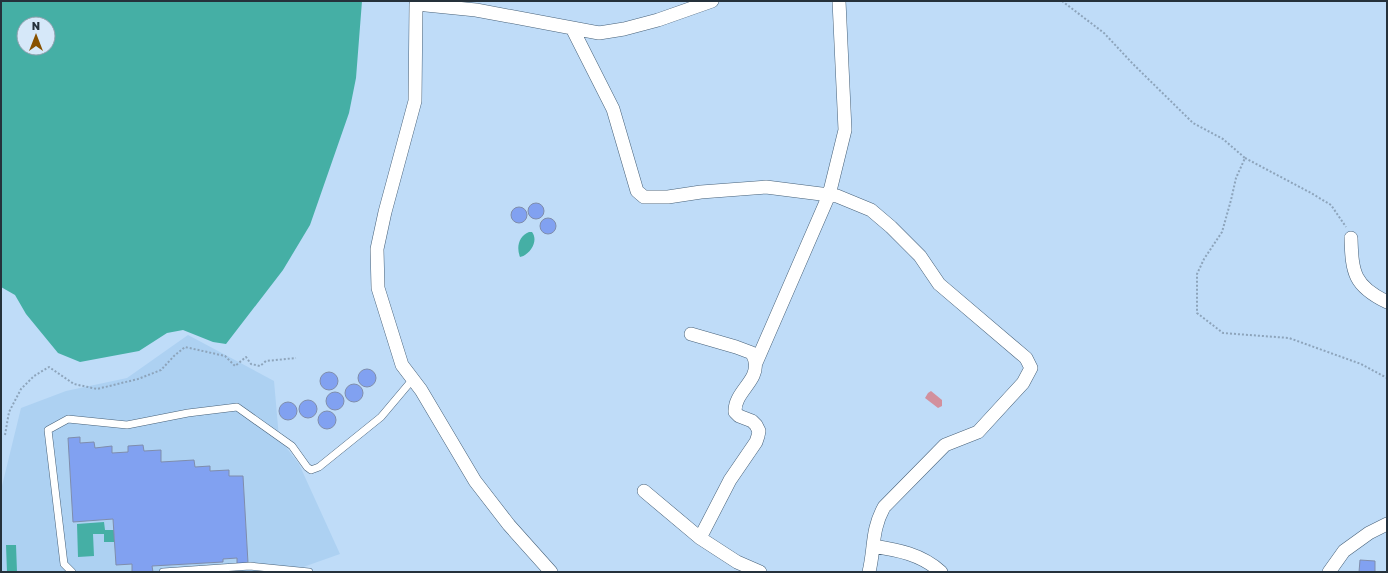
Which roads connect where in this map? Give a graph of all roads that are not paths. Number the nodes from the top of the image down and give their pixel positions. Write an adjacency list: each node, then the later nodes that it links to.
1 (712, 1): 3 (street)
2 (839, 1): 4 (street)
3 (572, 28): 4 (street); 9 (street)
4 (829, 195): 8 (street); 13 (street)
5 (1351, 238): 6 (street)
6 (1387, 302)
7 (691, 334): 8 (street)
8 (756, 363): 12 (street)
9 (413, 379): 15 (lane); 18 (street)
10 (644, 491): 12 (street)
11 (1387, 524): 22 (street)
12 (700, 538): 14 (street)
13 (873, 546): 20 (street); 21 (street)
14 (735, 567): 19 (street)
15 (72, 572)
16 (163, 572): 17 (lane)
17 (309, 572)
18 (551, 572)
19 (760, 572)
20 (869, 572)
21 (941, 572)
22 (1329, 572)

